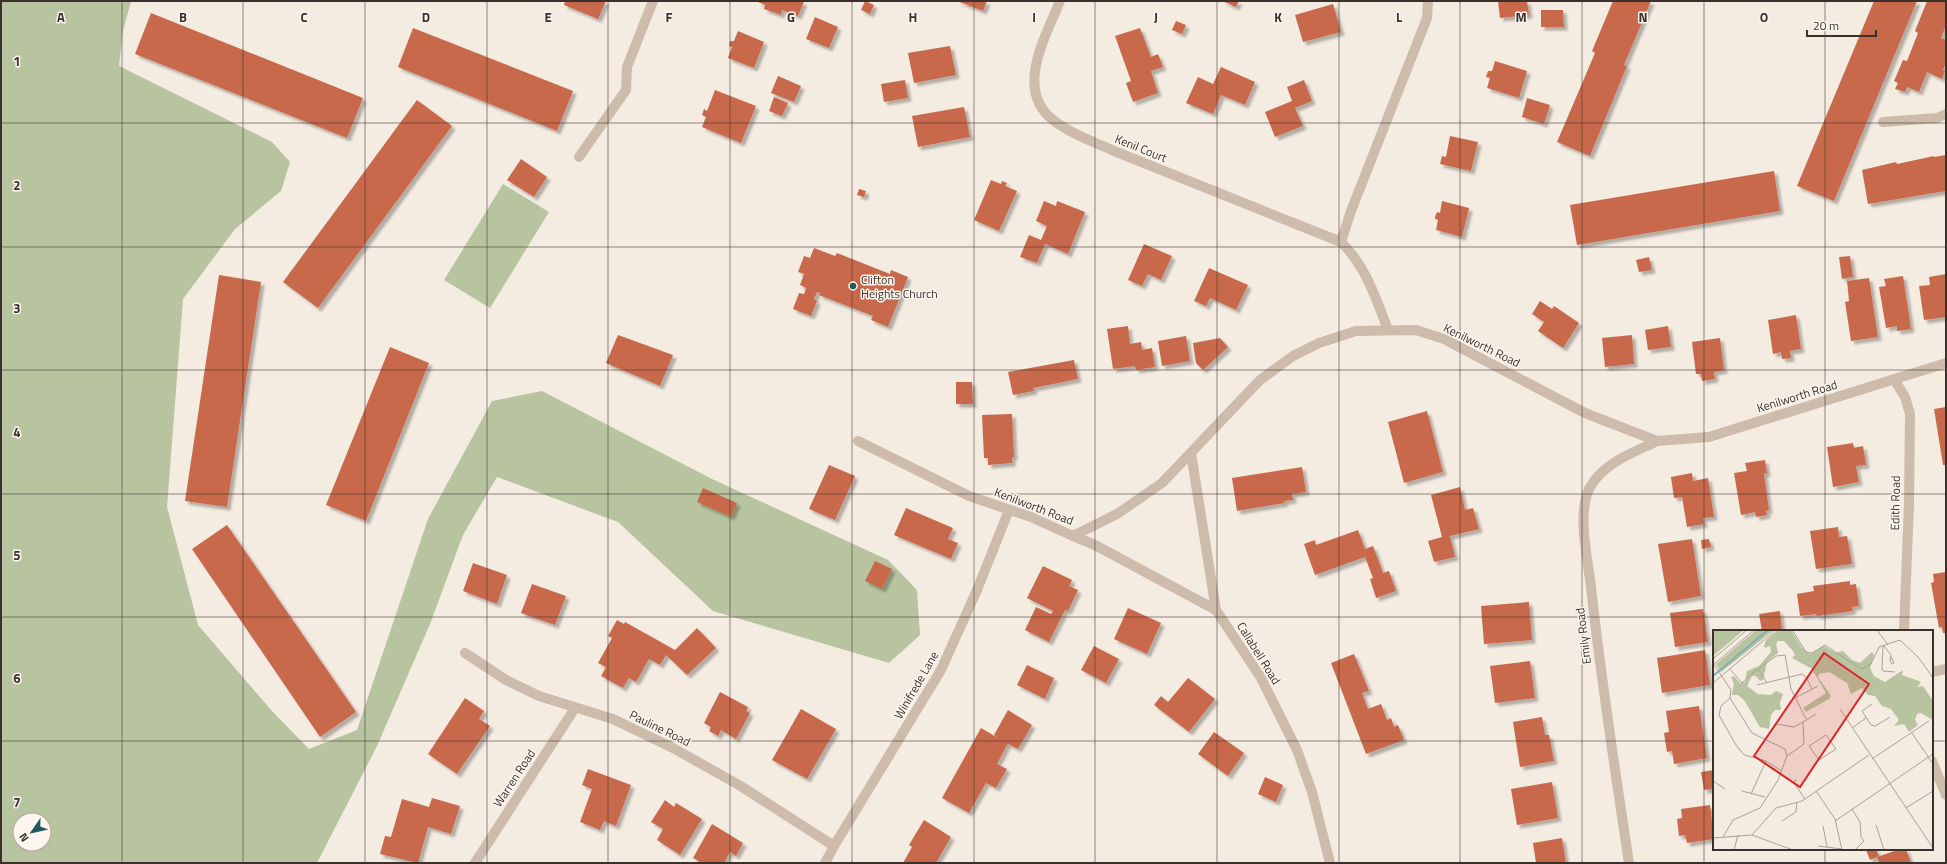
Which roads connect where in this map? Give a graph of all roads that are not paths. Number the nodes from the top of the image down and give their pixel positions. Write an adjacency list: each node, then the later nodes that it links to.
1 (653, 1): 6 (street)
2 (1060, 1): 7 (street, Kenil Court)
3 (1428, 1): 7 (street)
4 (1946, 114): 5 (street)
5 (1883, 122)
6 (579, 157)
7 (1341, 242): 8 (street, Kenil Court)
8 (1388, 330): 12 (street, Kenilworth Road); 13 (street, Kenilworth Road)
9 (1946, 363): 10 (street, Kenilworth Road)
10 (1894, 380): 12 (street, Kenilworth Road); 17 (street, Edith Road)
11 (858, 441): 14 (street, Kenilworth Road)
12 (1657, 441): 28 (street, Emily Road)
13 (1190, 453): 15 (street, Kenilworth Road); 16 (street)
14 (1009, 510): 15 (street, Kenilworth Road); 24 (street, Winifrede Lane)
15 (1073, 536): 16 (street, Callabell Road)
16 (1216, 610): 27 (street, Callabell Road)
17 (1904, 630)
18 (465, 653): 21 (street, Pauline Road)
19 (1946, 669): 20 (street)
20 (1933, 672)
21 (575, 708): 24 (street, Pauline Road); 25 (street, Warren Road)
22 (1933, 763): 23 (street)
23 (1946, 795)
24 (834, 846): 26 (street, Winifrede Lane)
25 (475, 863)
26 (825, 863)
27 (1330, 863)
28 (1629, 863)

